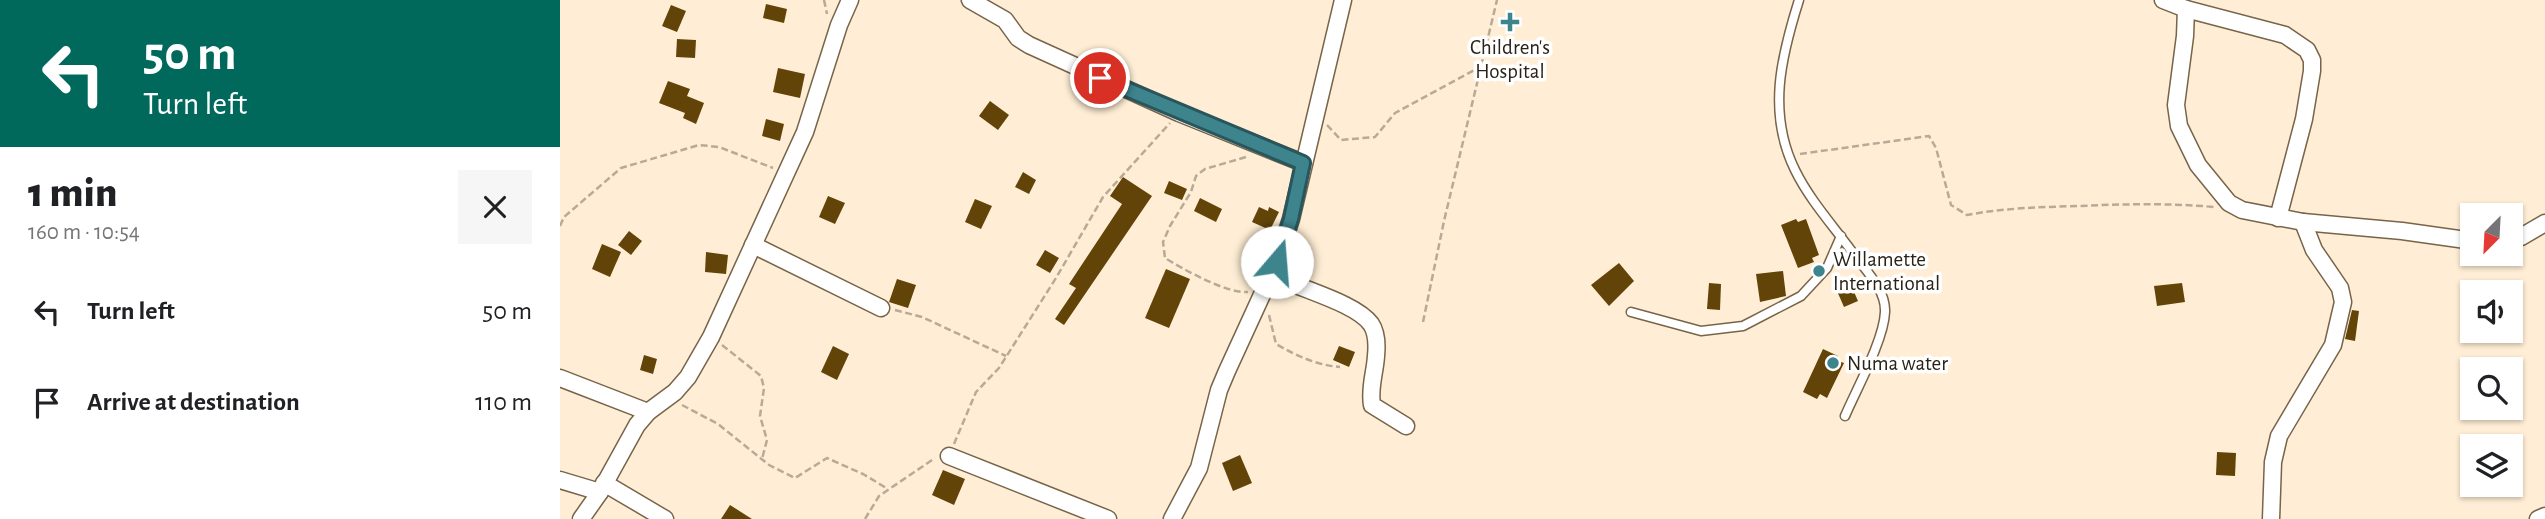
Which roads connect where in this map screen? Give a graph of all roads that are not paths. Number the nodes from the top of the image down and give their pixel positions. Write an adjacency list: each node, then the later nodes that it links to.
1 (850, 0): 14 (street)
2 (970, 0): 7 (street)
3 (1343, 0): 7 (street)
4 (1799, 0): 12 (lane)
5 (2163, 0): 6 (street)
6 (2186, 9): 8 (street); 8 (street)
7 (1303, 163): 15 (street)
8 (2278, 218): 9 (street)
9 (2303, 222): 13 (street); 30 (street)
10 (2545, 223): 11 (street)
11 (2524, 235)
12 (1841, 236): 17 (lane); 20 (lane)
13 (2460, 239)
14 (753, 245): 16 (street); 19 (street)
15 (1277, 262): 21 (street); 29 (street)
16 (881, 308)
17 (1631, 312)
18 (560, 378): 19 (street)
19 (648, 412): 24 (street)
20 (1844, 416)
21 (1406, 426)
22 (949, 456): 28 (street)
23 (560, 480): 24 (street)
24 (602, 488): 26 (street); 27 (street)
25 (2545, 516): 31 (street)
26 (582, 519)
27 (665, 519)
28 (1108, 519)
29 (1172, 519)
30 (2271, 519)
31 (2538, 519)

